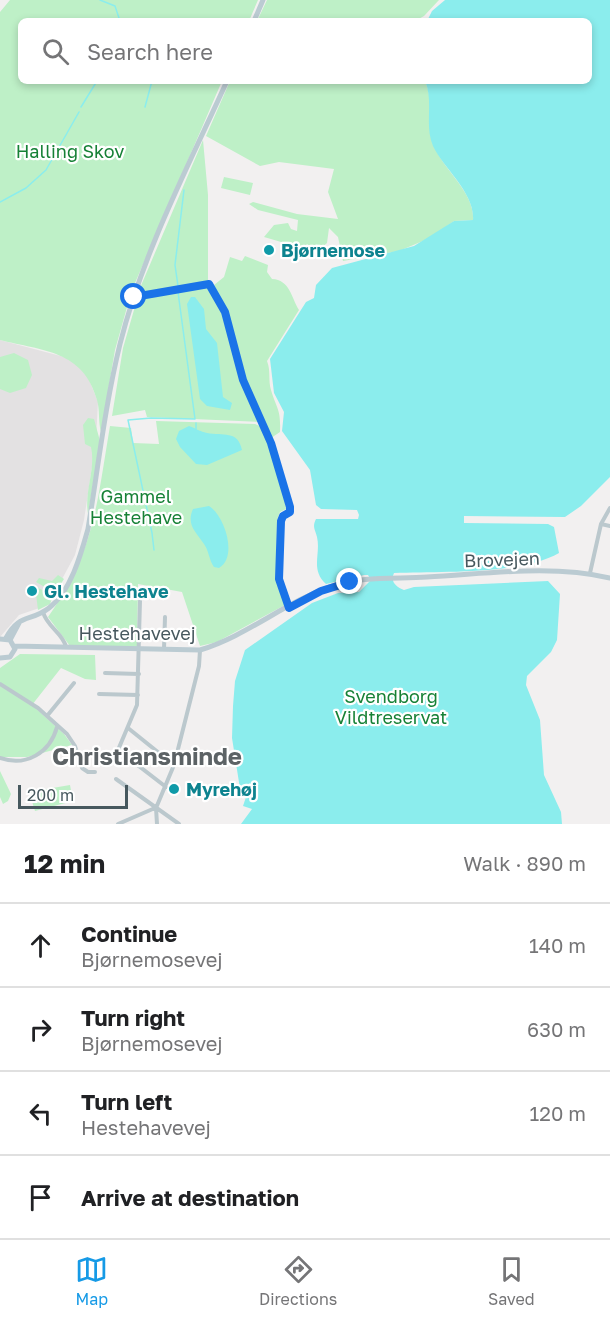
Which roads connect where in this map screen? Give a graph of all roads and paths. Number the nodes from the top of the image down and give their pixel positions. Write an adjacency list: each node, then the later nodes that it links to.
1 (263, 0): 2 (street)
2 (255, 18)
3 (226, 84): 4 (street)
4 (134, 297): 12 (street); 13 (street)
5 (610, 508): 6 (street)
6 (601, 524): 7 (street); 8 (street)
7 (610, 526)
8 (590, 573): 9 (street, Brovejen); 10 (street, Brovejen)
9 (610, 578)
10 (396, 579): 12 (street, Hestehavevej)
11 (140, 601): 18 (street)
12 (289, 608): 20 (street, Hestehavevej)
13 (43, 612): 15 (street); 16 (street)
14 (165, 616): 19 (street)
15 (5, 639): 17 (street)
16 (66, 648): 17 (street, Hestehavevej); 18 (street, Hestehavevej)
17 (14, 649): 21 (street)
18 (139, 649): 19 (street, Hestehavevej); 23 (street)
19 (164, 650): 20 (street, Hestehavevej)
20 (200, 650): 32 (street)
21 (0, 659)
22 (105, 673): 23 (street)
23 (139, 674): 27 (street)
24 (74, 683): 28 (street)
25 (0, 684): 28 (street)
26 (99, 694): 27 (street)
27 (138, 695): 30 (street)
28 (47, 716): 29 (street)
29 (57, 727): 31 (street); 33 (street)
30 (128, 728): 32 (street); 35 (street)
31 (0, 758)
32 (174, 765): 35 (street)
33 (95, 772)
34 (116, 779): 36 (street)
35 (166, 787): 36 (street)
36 (156, 808): 37 (street); 38 (street); 39 (street)
37 (118, 824)
38 (157, 824)
39 (179, 824)

